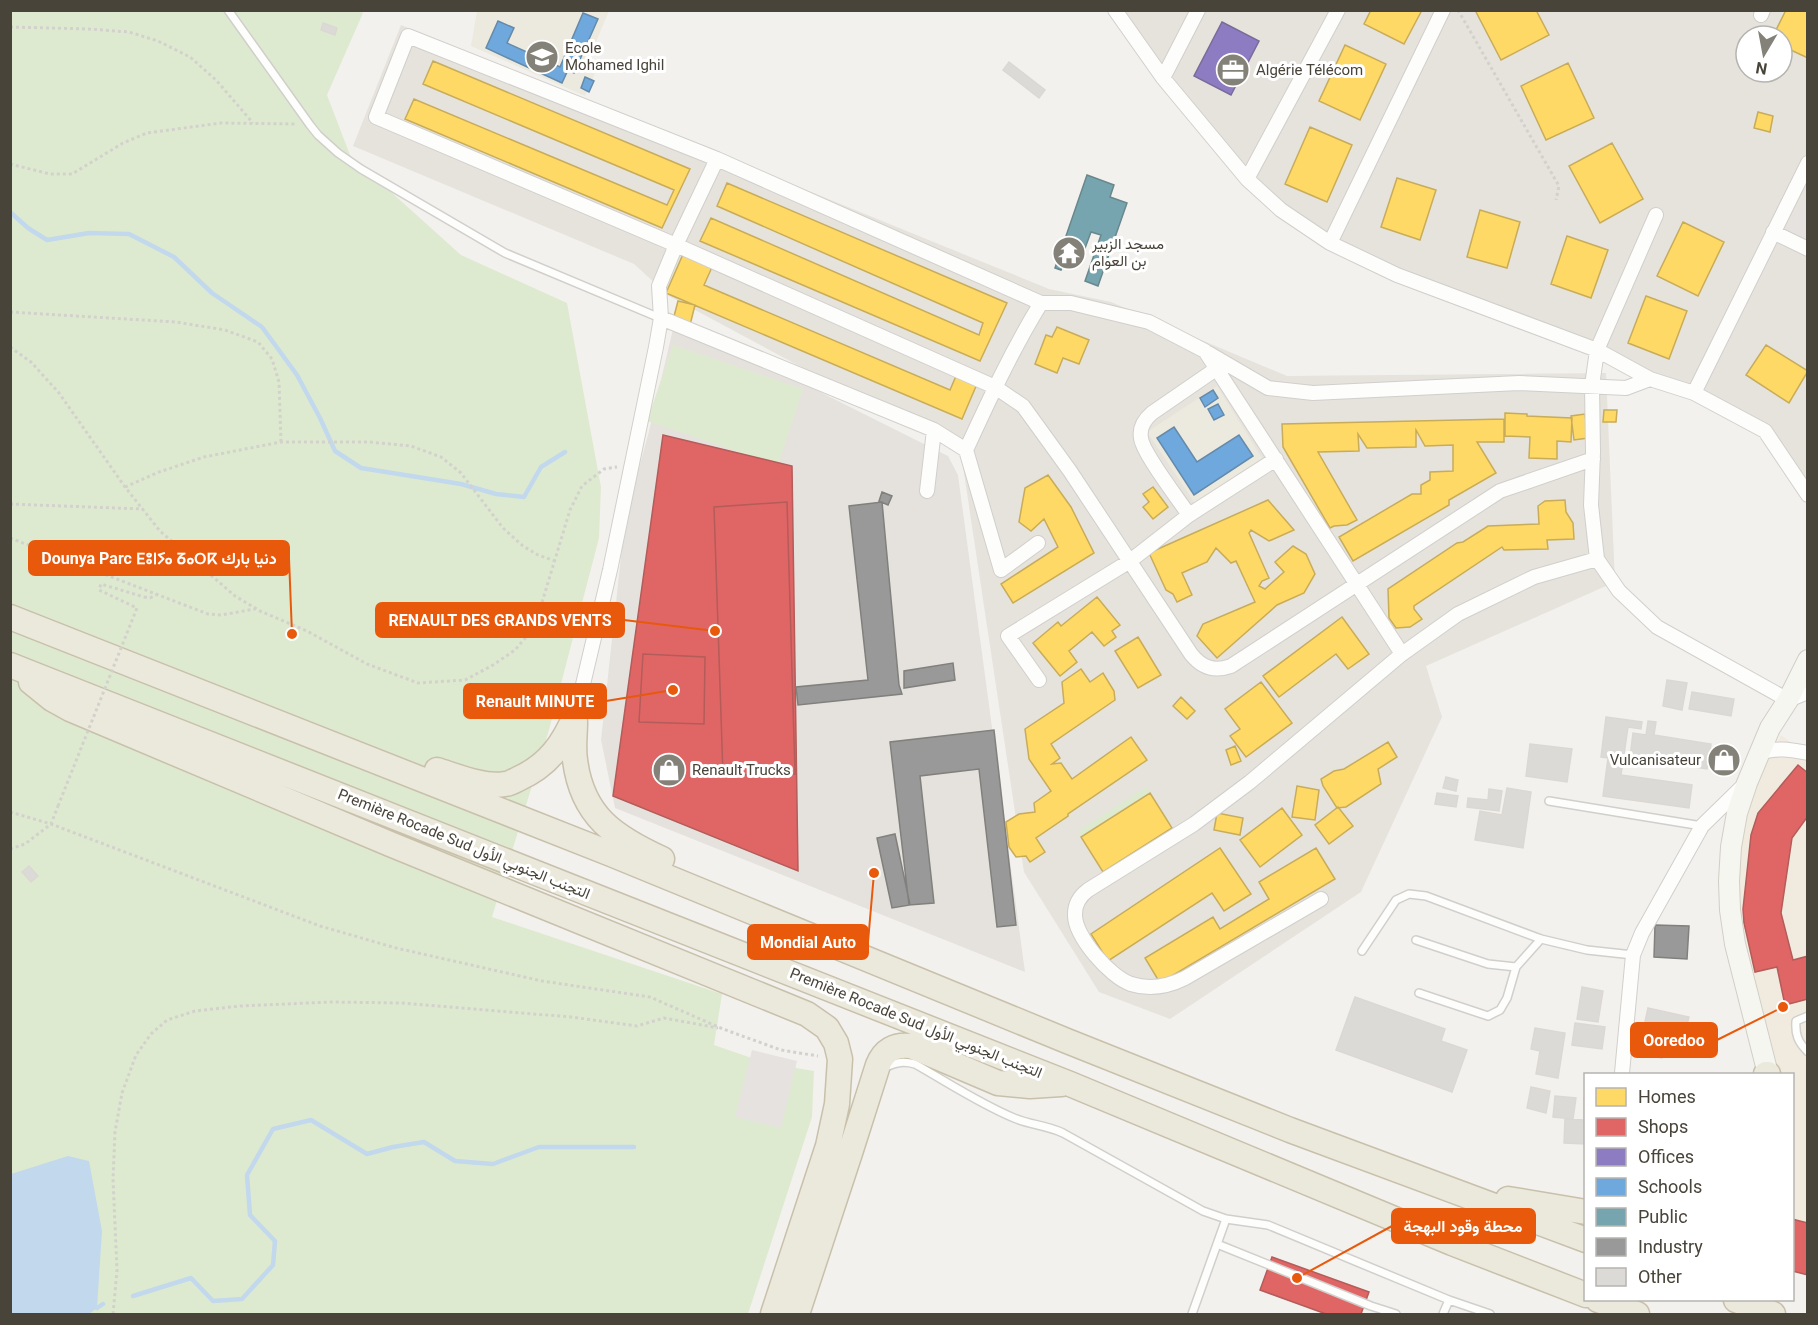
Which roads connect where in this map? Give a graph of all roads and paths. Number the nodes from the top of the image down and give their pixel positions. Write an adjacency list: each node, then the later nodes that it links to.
1 (228, 10): 10 (lane)
2 (1115, 10): 8 (street)
3 (1198, 10): 8 (street)
4 (1338, 10): 14 (street)
5 (1443, 10): 19 (street)
6 (1458, 10): 16 (path)
7 (10, 27): 9 (path)
8 (1164, 78): 14 (street)
9 (253, 123): 10 (path); 13 (path)
10 (310, 125): 24 (lane)
11 (717, 159): 20 (street); 20 (street); 22 (street)
12 (1808, 163): 15 (street)
13 (10, 164)
14 (1247, 179): 19 (street)
15 (1803, 185): 18 (street)
16 (1556, 200)
17 (1656, 215): 26 (street)
18 (1773, 232): 21 (street); 32 (street)
19 (1330, 243): 26 (street)
20 (676, 245): 24 (street); 31 (street)
21 (1808, 249)
22 (1041, 303): 27 (street); 31 (street)
23 (10, 312): 34 (path)
24 (660, 318): 33 (street); 38 (street)
25 (10, 347): 39 (path)
26 (1597, 350): 29 (street); 30 (street)
27 (1204, 351): 28 (street); 30 (street)
28 (1216, 369): 36 (street); 44 (street)
29 (1650, 379): 30 (street); 32 (street)
30 (1592, 386): 37 (street)
31 (995, 387): 35 (street); 49 (street)
32 (1694, 393): 41 (street)
33 (934, 430): 35 (street); 40 (street)
34 (281, 442): 39 (path); 48 (path)
35 (966, 450): 46 (street)
36 (1276, 459): 44 (street); 50 (street)
37 (1593, 459): 47 (street); 50 (street)
38 (630, 468): 48 (path); 60 (street)
39 (125, 487): 43 (path)
40 (927, 491)
41 (1808, 495)
42 (10, 504): 43 (path)
43 (143, 509): 52 (path)
44 (1189, 515): 49 (street)
45 (10, 538): 51 (path)
46 (1038, 543)
47 (1598, 559): 54 (street); 59 (street)
48 (555, 561): 52 (path)
49 (1130, 561): 50 (street); 57 (street)
50 (1356, 584): 54 (street)
51 (157, 594): 52 (path); 66 (path, bridge)
52 (256, 608)
53 (10, 616): 60 (highway); 76 (highway)
54 (1402, 654): 69 (street)
55 (1808, 660): 59 (main road)
56 (10, 665): 80 (highway); 84 (highway, Première Rocade Sud التجنب الجنوبي الأول)
57 (1039, 681)
58 (1808, 692): 59 (street)
59 (1788, 700): 61 (main road)
60 (576, 714): 76 (highway)
61 (1760, 753): 62 (street); 63 (main road)
62 (1808, 753)
63 (1747, 783): 67 (street); 82 (main road)
64 (1549, 801): 67 (lane)
65 (10, 812): 66 (path)
66 (51, 824): 68 (path); 78 (path)
67 (1702, 826): 73 (street)
68 (10, 849)
69 (1321, 899)
70 (1541, 939): 72 (lane); 73 (lane); 74 (lane)
71 (1416, 940): 74 (lane)
72 (1362, 951)
73 (1633, 955): 81 (street)
74 (1516, 967): 75 (lane)
75 (1419, 993)
76 (978, 1003): 85 (highway)
77 (1808, 1016): 79 (lane)
78 (723, 1029): 80 (path); 95 (path)
79 (1808, 1052)
80 (840, 1059): 96 (highway)
81 (1622, 1073)
82 (1768, 1073)
83 (874, 1075): 84 (highway); 87 (lane); 97 (highway)
84 (1070, 1084): 90 (highway, Première Rocade Sud التجنب الجنوبي الأول)
85 (1453, 1190): 86 (highway); 88 (highway)
86 (1584, 1212)
87 (1226, 1219): 89 (lane); 91 (lane)
88 (1584, 1239)
89 (1217, 1244): 94 (lane); 98 (lane)
90 (1584, 1293)
91 (1449, 1300): 101 (lane); 102 (lane)
92 (1603, 1301): 103 (highway)
93 (1741, 1301): 104 (highway)
94 (1371, 1306): 99 (lane); 100 (lane)
95 (113, 1314)
96 (773, 1314)
97 (797, 1314)
98 (1192, 1314)
99 (1367, 1314)
100 (1396, 1314)
101 (1443, 1314)
102 (1490, 1314)
103 (1637, 1314)
104 (1773, 1314)

